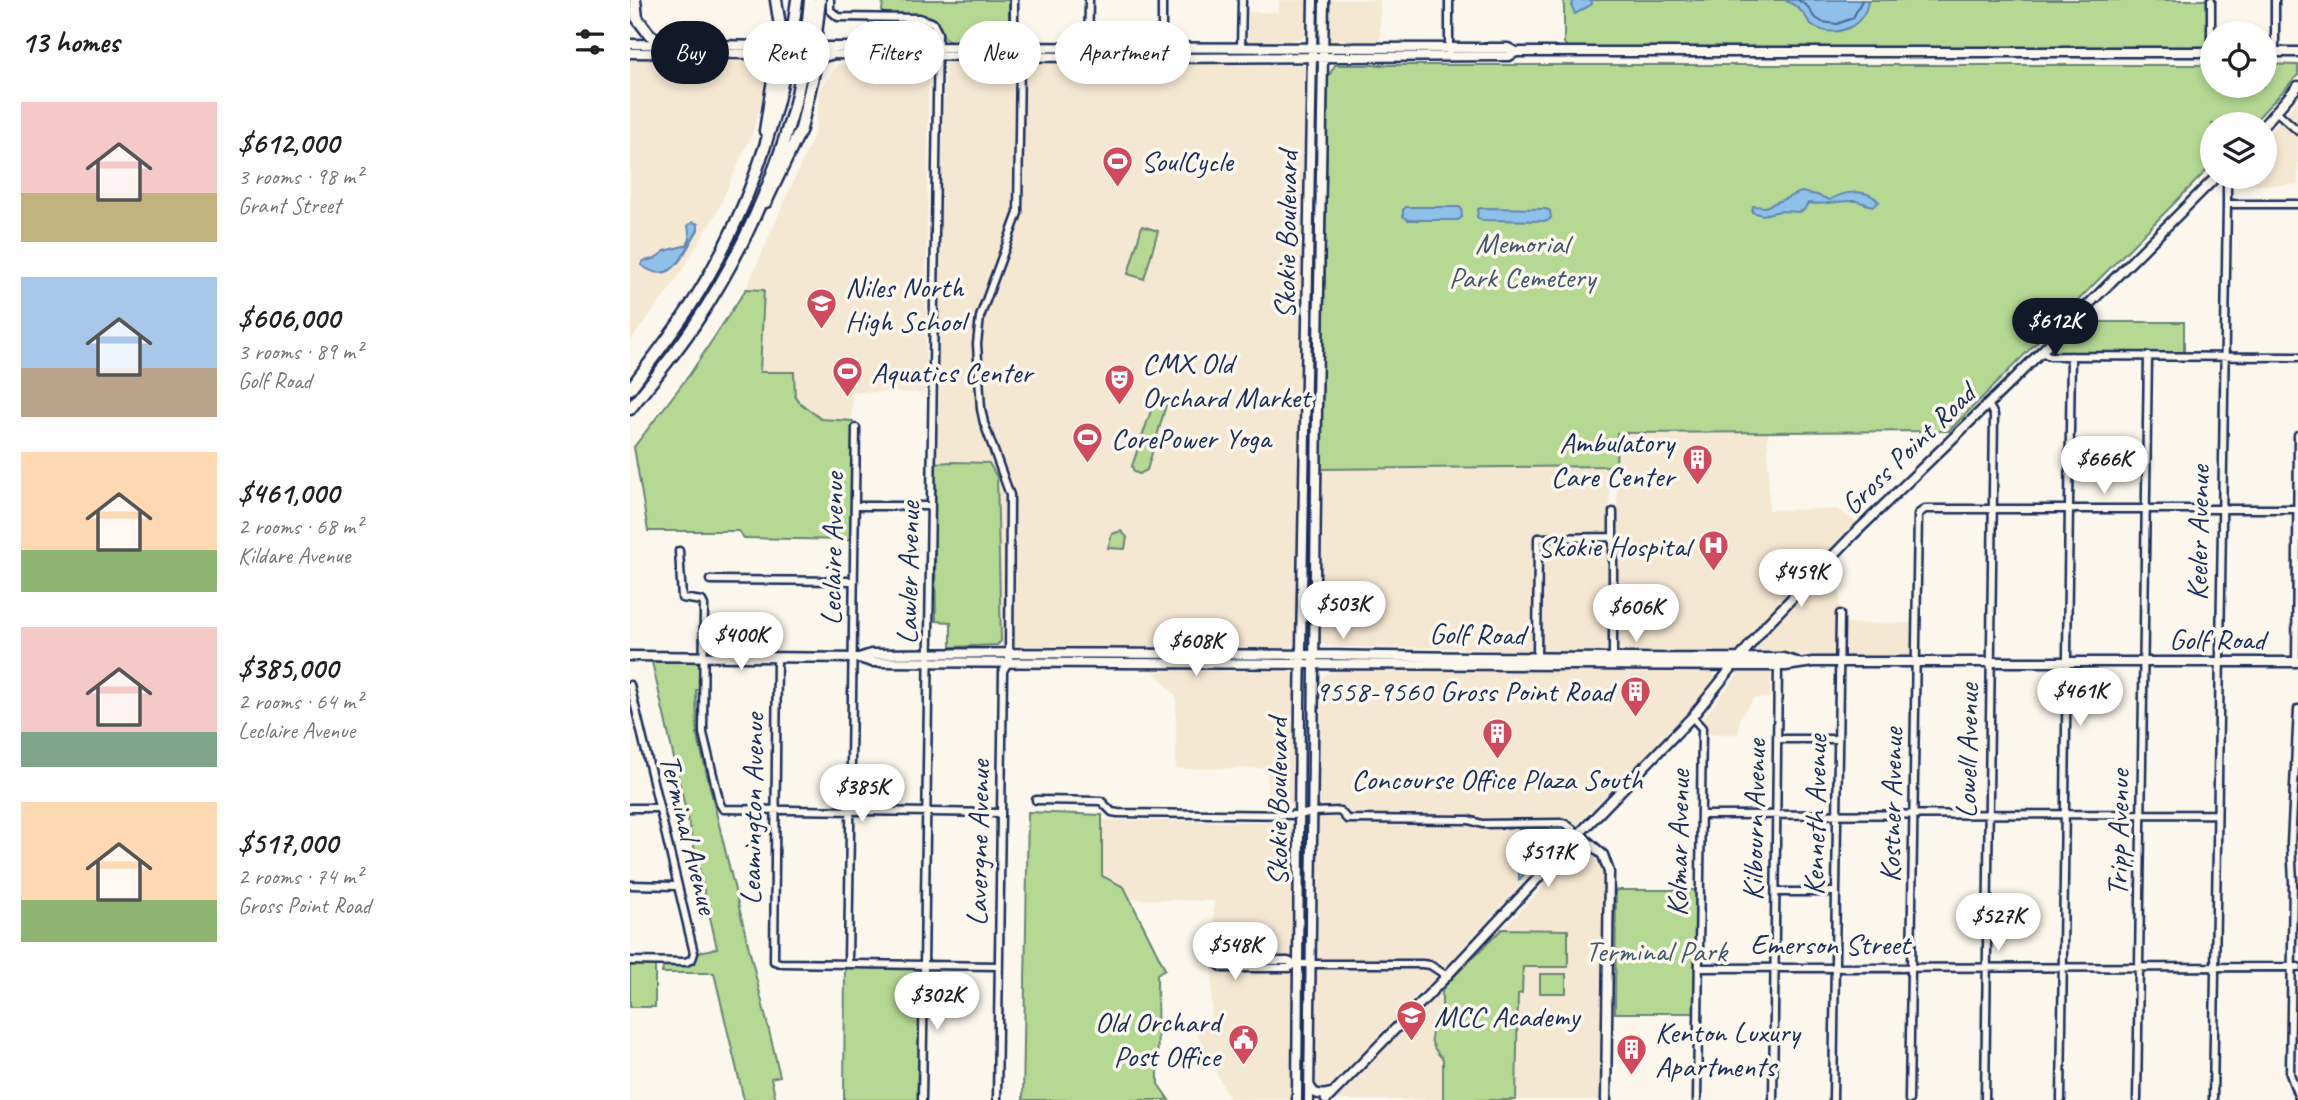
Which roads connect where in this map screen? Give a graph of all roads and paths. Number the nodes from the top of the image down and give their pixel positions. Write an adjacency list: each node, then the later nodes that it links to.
1 (634, 0): 16 (highway); 24 (highway)
2 (776, 0): 49 (highway)
3 (797, 0): 49 (highway)
4 (810, 0): 54 (highway)
5 (820, 0): 17 (highway)
6 (830, 0): 18 (street)
7 (1014, 0): 19 (street)
8 (1089, 0): 20 (street)
9 (1162, 0): 21 (street)
10 (1242, 0): 28 (street)
11 (1313, 0): 29 (main road, Skokie Boulevard)
12 (1324, 0): 30 (main road, Skokie Boulevard)
13 (1449, 0): 32 (street)
14 (2211, 0): 22 (street)
15 (2276, 0): 23 (street)
16 (630, 7)
17 (816, 21)
18 (929, 21)
19 (1014, 21)
20 (1089, 21)
21 (1162, 21)
22 (2211, 21)
23 (2276, 21)
24 (651, 35)
25 (630, 44): 26 (main road)
26 (651, 45)
27 (1191, 47): 28 (main road)
28 (1241, 48): 29 (main road)
29 (1311, 48): 30 (main road); 40 (main road, Skokie Boulevard)
30 (1324, 48): 32 (main road); 41 (main road, Skokie Boulevard)
31 (743, 51): 36 (main road)
32 (1449, 52): 33 (main road); 41 (main road)
33 (2200, 52)
34 (2277, 52): 35 (main road)
35 (2298, 52)
36 (630, 53)
37 (831, 54): 38 (main road); 46 (highway)
38 (844, 54)
39 (1191, 58): 40 (main road)
40 (1311, 58): 41 (main road); 85 (main road, Skokie Boulevard)
41 (1323, 58): 86 (main road, Skokie Boulevard)
42 (808, 84): 46 (highway)
43 (937, 84): 66 (street, Lawler Avenue)
44 (1020, 84): 80 (street)
45 (2298, 86): 47 (main road)
46 (806, 110): 54 (highway)
47 (2276, 111): 48 (street)
48 (2298, 131)
49 (763, 153): 60 (highway)
50 (2204, 189): 55 (main road, Gross Point Road)
51 (2227, 189): 52 (street, Keeler Avenue)
52 (2227, 204): 53 (street); 58 (street, Keeler Avenue)
53 (2298, 204)
54 (749, 225): 62 (highway)
55 (2040, 352): 56 (street); 61 (main road, Gross Point Road)
56 (2071, 356): 57 (street); 68 (street)
57 (2148, 356): 58 (street); 69 (street, Tripp Avenue)
58 (2224, 356): 59 (street); 70 (street, Keeler Avenue)
59 (2298, 357)
60 (630, 389)
61 (1988, 404): 67 (street, Lowell Avenue); 89 (main road, Gross Point Road)
62 (630, 409)
63 (856, 428): 65 (street, Leclaire Avenue)
64 (2298, 435): 71 (street)
65 (855, 506): 66 (street); 76 (street, Leclaire Avenue)
66 (931, 506): 83 (street, Lawler Avenue)
67 (1993, 509): 68 (street); 92 (street, Kostner Avenue); 93 (street, Lowell Avenue)
68 (2069, 509): 69 (street); 94 (street)
69 (2146, 509): 70 (street); 95 (street, Tripp Avenue)
70 (2221, 509): 71 (street); 96 (street, Keeler Avenue)
71 (2298, 509): 97 (street)
72 (1614, 512): 73 (street)
73 (1613, 537): 84 (street); 88 (street)
74 (679, 551): 79 (street)
75 (710, 580): 76 (street)
76 (854, 581): 82 (street, Leclaire Avenue)
77 (1840, 614): 91 (street, Kenneth Avenue)
78 (630, 656): 79 (main road, Golf Road)
79 (704, 657): 81 (main road, Golf Road); 110 (street)
80 (1009, 657): 83 (main road, Golf Road); 85 (main road, Golf Road); 87 (main road, Golf Road); 99 (street)
81 (777, 658): 82 (main road, Golf Road); 110 (street, Leamington Avenue)
82 (856, 658): 83 (main road, Golf Road); 111 (street, Leclaire Avenue)
83 (929, 658): 87 (main road, Golf Road); 112 (street, Lawler Avenue)
84 (1613, 658): 88 (main road, Golf Road); 89 (main road, Golf Road)
85 (1301, 660): 86 (main road, Golf Road); 119 (main road, Skokie Boulevard)
86 (1314, 660): 88 (main road, Golf Road); 113 (main road, Skokie Boulevard)
87 (995, 662): 99 (street)
88 (1537, 662): 89 (main road, Golf Road)
89 (1736, 662): 90 (main road, Golf Road); 98 (main road, Golf Road); 102 (main road, Gross Point Road)
90 (1800, 662): 91 (main road, Golf Road); 98 (main road, Golf Road)
91 (1839, 662): 92 (main road, Golf Road); 106 (street, Kenneth Avenue)
92 (1916, 662): 93 (main road, Golf Road); 123 (street, Kostner Avenue)
93 (1991, 662): 94 (main road, Golf Road); 115 (street, Lowell Avenue)
94 (2067, 662): 95 (main road, Golf Road); 116 (street)
95 (2143, 662): 96 (main road, Golf Road); 117 (street, Tripp Avenue)
96 (2219, 662): 97 (main road, Golf Road); 118 (street, Keeler Avenue)
97 (2297, 662)
98 (1778, 666): 105 (street, Kilbourn Avenue)
99 (1003, 671): 114 (street, Lavergne Avenue)
100 (630, 685): 104 (street, Terminal Avenue)
101 (2298, 709): 142 (street)
102 (1692, 717): 120 (street, Kolmar Avenue); 124 (main road, Gross Point Road)
103 (630, 731): 104 (street)
104 (640, 731): 109 (street, Terminal Avenue)
105 (1777, 739): 106 (street); 121 (street, Kilbourn Avenue)
106 (1838, 739): 122 (street, Kenneth Avenue)
107 (1036, 800): 119 (street)
108 (630, 808): 109 (street)
109 (658, 808): 126 (street, Terminal Avenue)
110 (775, 810): 111 (street); 130 (street, Leamington Avenue)
111 (850, 811): 112 (street); 130 (street, Leclaire Avenue)
112 (926, 811): 114 (street); 131 (street, Lawler Avenue)
113 (1312, 811): 119 (street); 124 (street); 133 (main road, Skokie Boulevard)
114 (1001, 813): 134 (street, Lavergne Avenue)
115 (1989, 814): 116 (street); 123 (street); 138 (street, Lowell Avenue)
116 (2065, 814): 117 (street); 139 (street)
117 (2141, 814): 118 (street); 140 (street, Tripp Avenue)
118 (2217, 814): 141 (street, Keeler Avenue)
119 (1299, 815): 132 (main road, Skokie Boulevard)
120 (1701, 815): 121 (street); 143 (street, Kolmar Avenue)
121 (1776, 815): 122 (street); 127 (street, Kilbourn Avenue)
122 (1837, 815): 123 (street); 128 (street, Kenneth Avenue)
123 (1913, 815): 137 (street, Kostner Avenue)
124 (1579, 834): 144 (main road, Gross Point Road); 153 (main road)
125 (630, 885): 126 (street)
126 (677, 886): 129 (street, Terminal Avenue)
127 (1776, 892): 128 (street); 135 (street, Kilbourn Avenue)
128 (1836, 892): 136 (street, Kenneth Avenue)
129 (630, 961)
130 (848, 963): 131 (street)
131 (924, 964): 134 (street); 148 (street, Lawler Avenue)
132 (1296, 964): 132 (street); 133 (street); 150 (main road, Skokie Boulevard)
133 (1310, 964): 144 (street); 145 (main road, Skokie Boulevard)
134 (999, 966): 149 (street, Lavergne Avenue)
135 (1775, 967): 136 (street, Emerson Street); 143 (street, Emerson Street); 155 (street, Kilbourn Avenue)
136 (1835, 967): 137 (street, Emerson Street); 156 (street, Kenneth Avenue)
137 (1911, 967): 138 (street, Emerson Street); 157 (street, Kostner Avenue)
138 (1987, 967): 139 (street, Emerson Street); 158 (street, Lowell Avenue)
139 (2063, 967): 140 (street, Emerson Street); 159 (street)
140 (2139, 967): 141 (street, Emerson Street); 160 (street, Tripp Avenue)
141 (2215, 967): 142 (street, Emerson Street); 161 (street, Keeler Avenue)
142 (2294, 967): 147 (street)
143 (1699, 968): 154 (street, Kolmar Avenue)
144 (1447, 976): 146 (main road, Gross Point Road)
145 (1309, 1084): 146 (main road); 151 (main road, Skokie Boulevard)
146 (1334, 1092): 152 (main road, Gross Point Road)
147 (2298, 1096)
148 (922, 1100)
149 (996, 1100)
150 (1297, 1100)
151 (1309, 1100)
152 (1326, 1100)
153 (1606, 1100)
154 (1697, 1100)
155 (1773, 1100)
156 (1833, 1100)
157 (1909, 1100)
158 (1985, 1100)
159 (2061, 1100)
160 (2137, 1100)
161 (2213, 1100)

